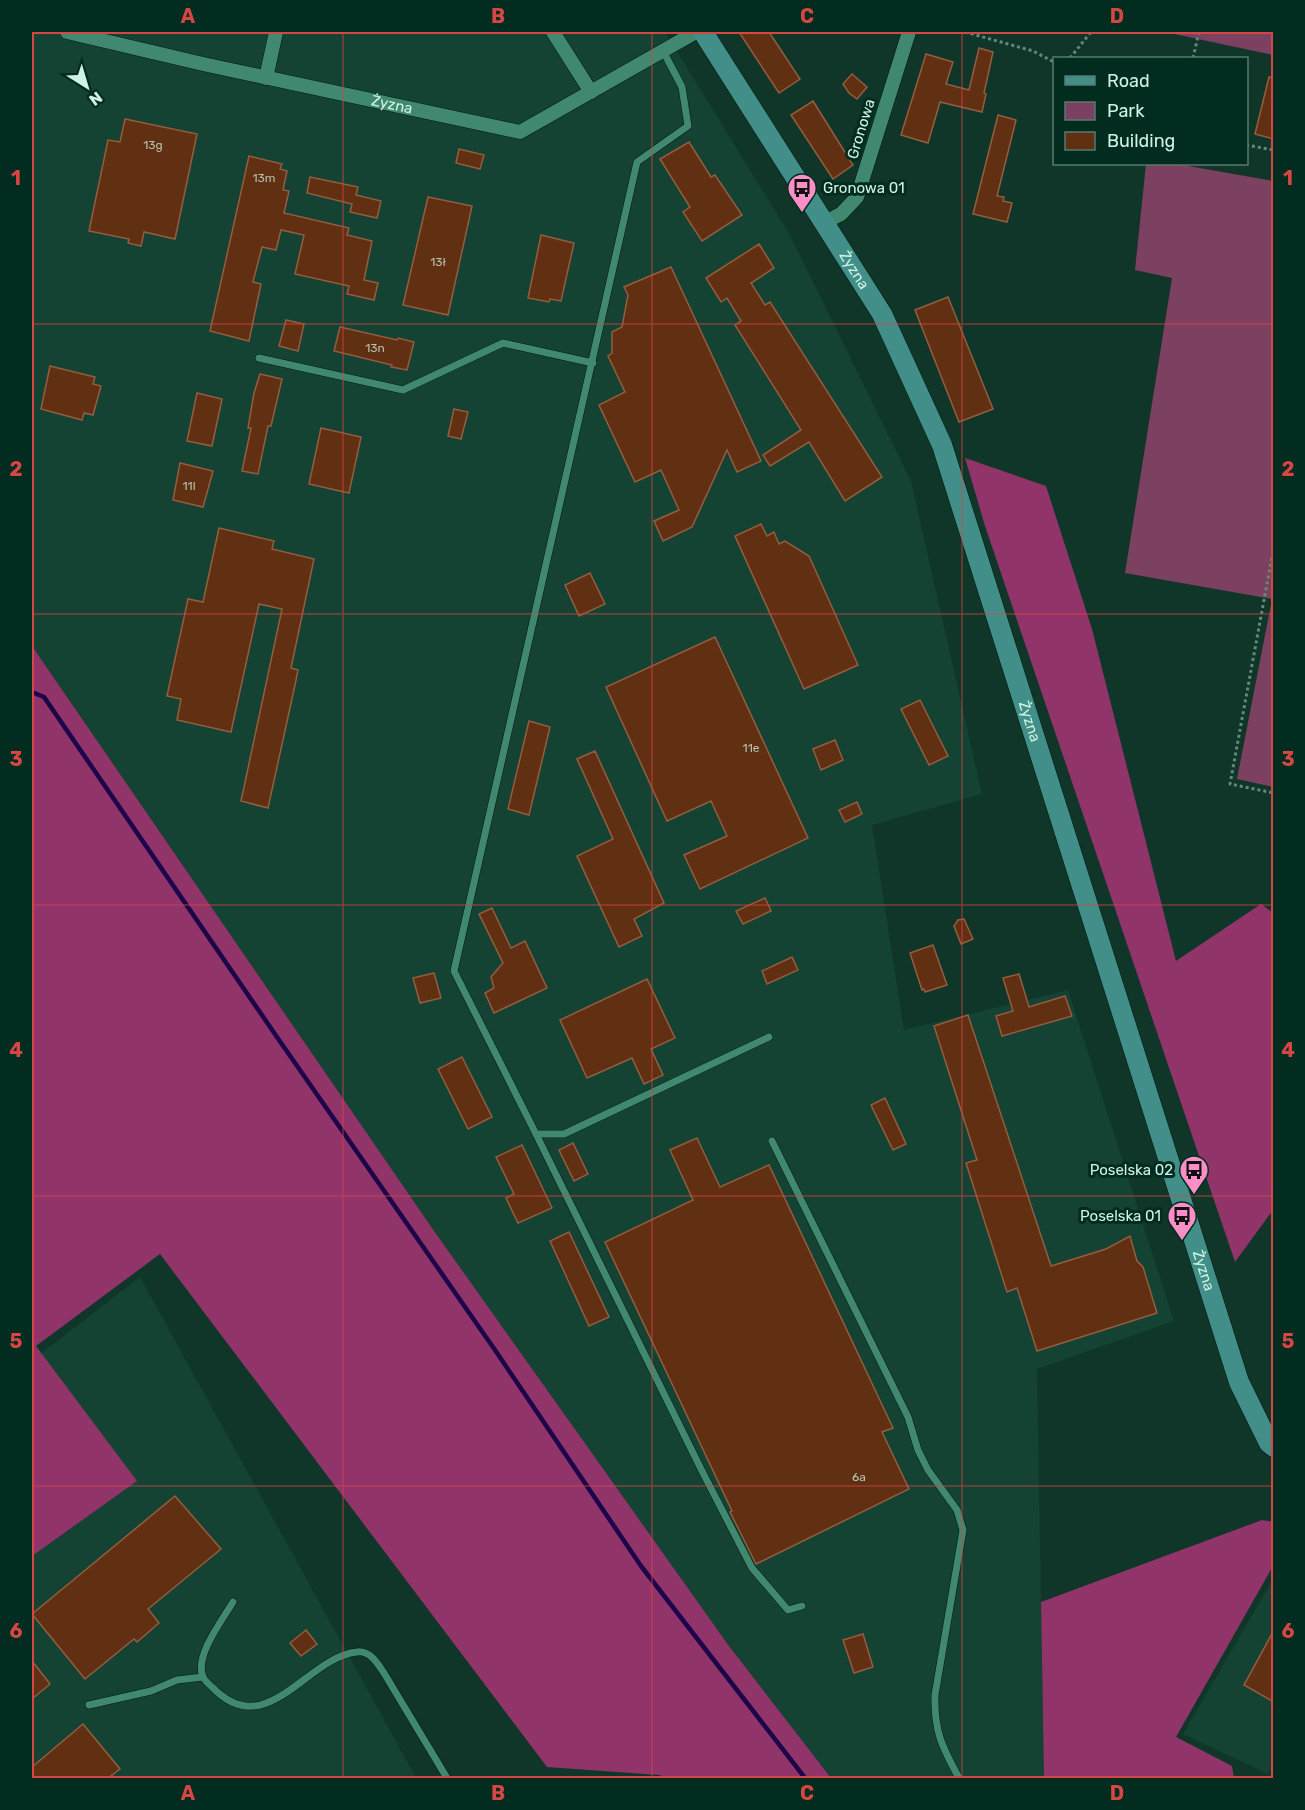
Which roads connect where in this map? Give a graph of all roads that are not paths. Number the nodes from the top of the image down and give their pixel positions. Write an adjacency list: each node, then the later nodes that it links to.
1 (67, 32): 8 (street, Żyzna)
2 (276, 32): 8 (street)
3 (553, 32): 9 (street)
4 (696, 32): 7 (street, Żyzna)
5 (703, 32): 10 (street, Żyzna)
6 (909, 32): 10 (street, Gronowa)
7 (663, 51): 9 (street, Żyzna); 12 (lane)
8 (266, 78): 9 (street, Żyzna)
9 (591, 92)
10 (825, 222): 16 (street, Żyzna)
11 (259, 358): 12 (lane)
12 (592, 363): 14 (lane)
13 (769, 1037): 14 (lane)
14 (536, 1134): 18 (lane)
15 (772, 1141): 22 (lane)
16 (1274, 1448)
17 (233, 1602): 19 (lane)
18 (802, 1606)
19 (203, 1677): 20 (lane); 21 (lane)
20 (89, 1705)
21 (447, 1779)
22 (959, 1779)

